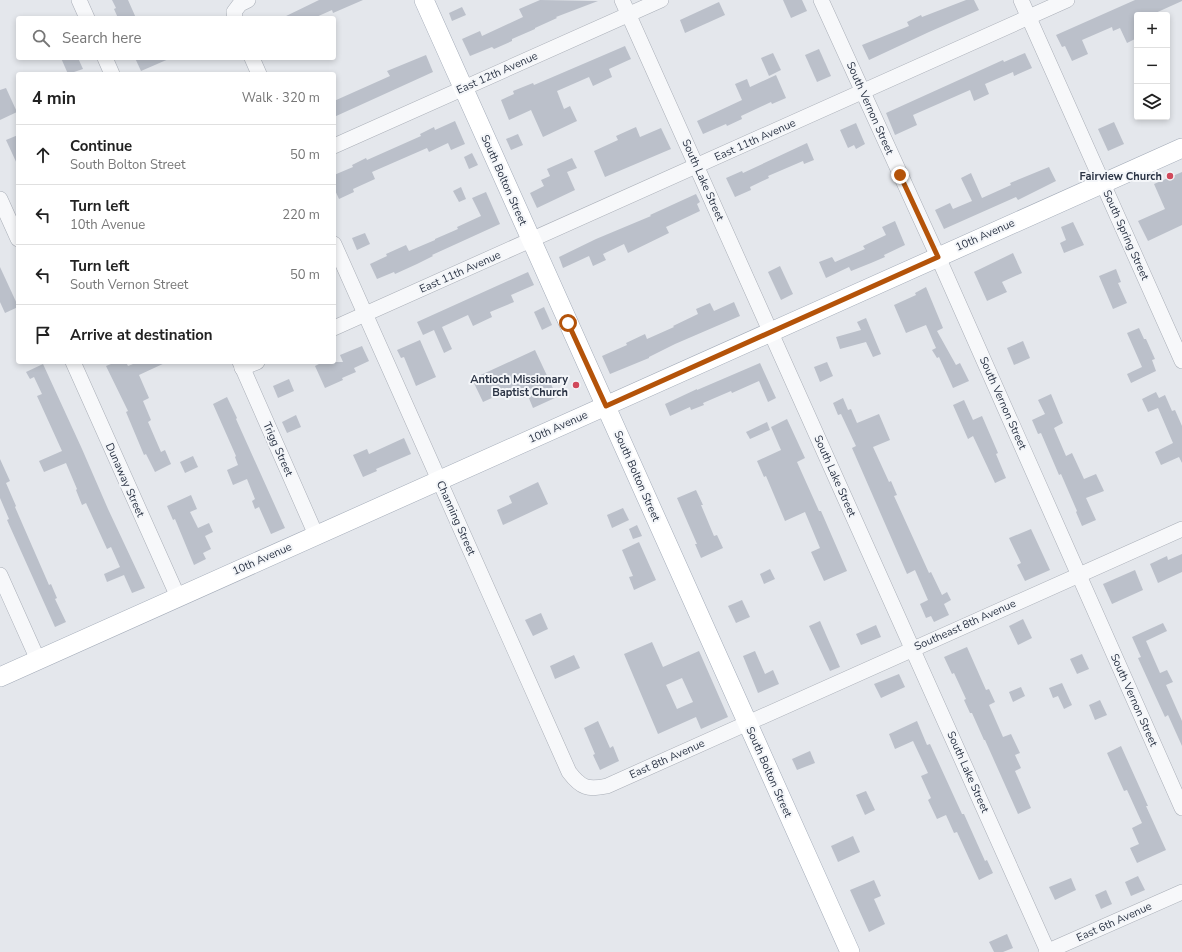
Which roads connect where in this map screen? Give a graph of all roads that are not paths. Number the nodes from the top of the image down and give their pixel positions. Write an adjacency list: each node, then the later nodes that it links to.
1 (79, 0): 11 (street)
2 (248, 0): 10 (street)
3 (424, 0): 17 (main road, South Bolton Street)
4 (622, 0): 9 (street, South Lake Street)
5 (661, 0): 9 (street, East 12th Avenue)
6 (822, 0): 18 (street, South Vernon Street)
7 (1021, 0): 12 (street, South Spring Street)
8 (1067, 0): 12 (street, East 11th Avenue)
9 (629, 14): 17 (street, East 12th Avenue); 21 (street, South Lake Street)
10 (234, 15)
11 (86, 16)
12 (1029, 17): 18 (street, East 11th Avenue); 22 (street, South Spring Street)
13 (106, 60): 15 (street)
14 (253, 60): 16 (street)
15 (111, 72)
16 (258, 72)
17 (464, 88): 19 (street, East 12th Avenue); 25 (main road, South Bolton Street)
18 (862, 92): 21 (street, East 11th Avenue); 27 (street, South Vernon Street)
19 (336, 145)
20 (1182, 148): 22 (main road, 10th Avenue)
21 (697, 166): 25 (street, East 11th Avenue); 30 (street, South Lake Street)
22 (1102, 183): 27 (main road, 10th Avenue); 31 (street, South Spring Street)
23 (0, 199): 24 (street)
24 (16, 235)
25 (531, 240): 28 (street, East 11th Avenue); 34 (main road, South Bolton Street)
26 (336, 249): 28 (street, Channing Street)
27 (938, 257): 30 (main road, 10th Avenue); 39 (street, South Vernon Street)
28 (365, 314): 29 (street, East 11th Avenue); 35 (street, Channing Street)
29 (336, 327)
30 (771, 332): 34 (main road, 10th Avenue); 41 (street, South Lake Street)
31 (1182, 361)
32 (74, 364): 40 (street, Dunaway Street)
33 (241, 365): 37 (street, Trigg Street)
34 (606, 406): 35 (main road, 10th Avenue); 44 (main road, South Bolton Street)
35 (439, 480): 37 (main road, 10th Avenue); 45 (street, Channing Street)
36 (1182, 529): 39 (street, Southeast 8th Avenue)
37 (316, 536): 40 (main road, 10th Avenue)
38 (0, 575): 42 (street)
39 (1079, 575): 41 (street, Southeast 8th Avenue); 46 (street, South Vernon Street)
40 (178, 597): 42 (main road, 10th Avenue)
41 (913, 648): 44 (street, Southeast 8th Avenue); 49 (street, South Lake Street)
42 (38, 660): 43 (main road, 10th Avenue)
43 (0, 677)
44 (748, 723): 45 (street, East 8th Avenue); 48 (main road, South Bolton Street)
45 (584, 787)
46 (1182, 808)
47 (1182, 892): 49 (street, East 6th Avenue)
48 (850, 952)
49 (1048, 952)

